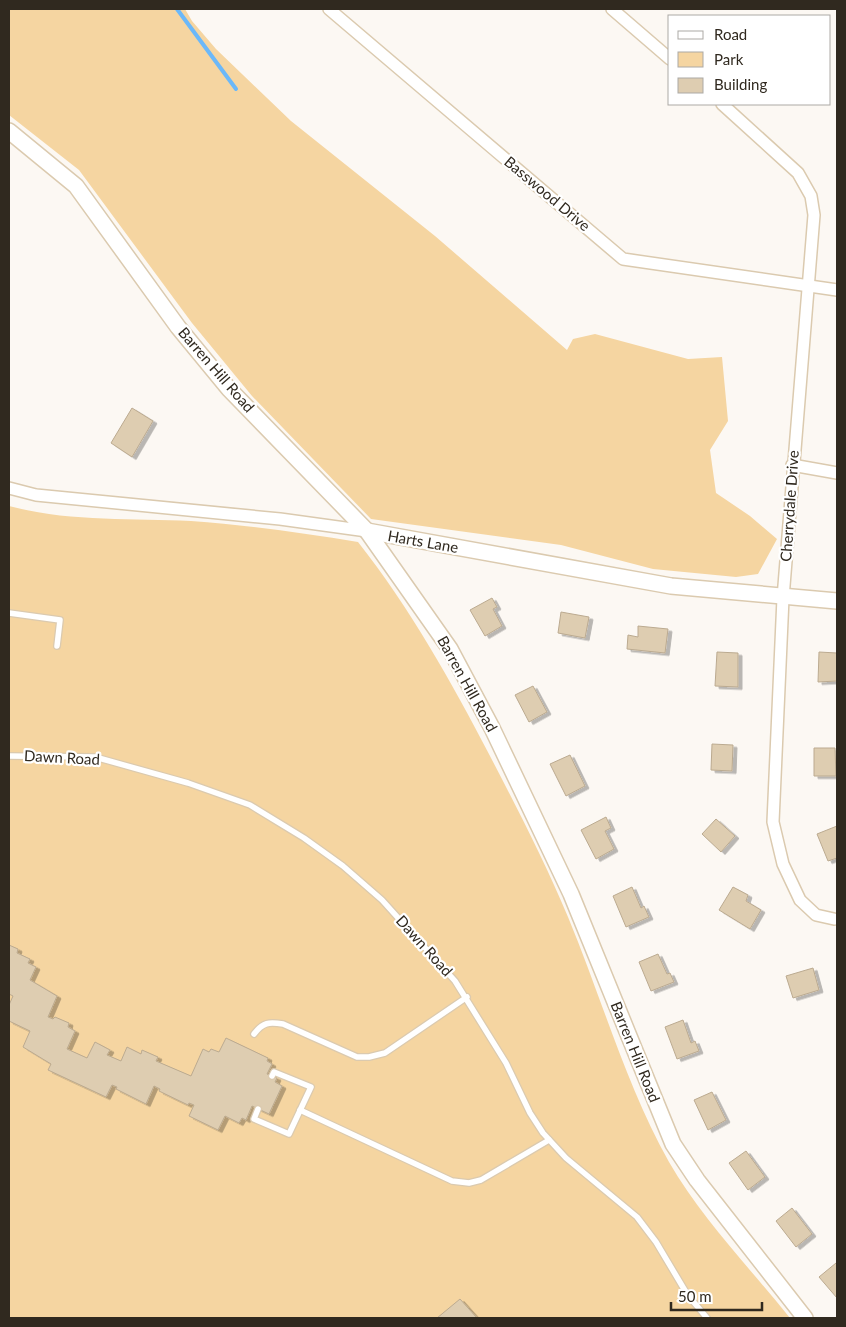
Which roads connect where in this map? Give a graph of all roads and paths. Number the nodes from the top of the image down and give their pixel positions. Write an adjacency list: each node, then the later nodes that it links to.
1 (329, 9): 6 (street, Basswood Drive)
2 (612, 9): 3 (street)
3 (668, 57)
4 (723, 105): 6 (street, Cherrydale Drive)
5 (9, 131): 11 (street, Barren Hill Road)
6 (808, 287): 7 (street, Basswood Drive); 8 (street, Cherrydale Drive)
7 (837, 290)
8 (792, 465): 9 (street); 12 (street, Cherrydale Drive)
9 (837, 473)
10 (9, 488): 11 (street, Harts Lane)
11 (367, 531): 12 (street, Harts Lane); 25 (street, Barren Hill Road)
12 (783, 598): 13 (street, Harts Lane); 17 (street, Cherrydale Drive)
13 (837, 601)
14 (9, 613): 15 (lane)
15 (56, 646)
16 (9, 756): 18 (lane, Dawn Road)
17 (834, 919)
18 (467, 996): 19 (lane); 23 (lane, Dawn Road)
19 (254, 1034)
20 (272, 1076): 22 (lane)
21 (258, 1109): 22 (lane)
22 (300, 1110): 23 (lane)
23 (549, 1140): 24 (lane, Dawn Road)
24 (707, 1318)
25 (806, 1318)

